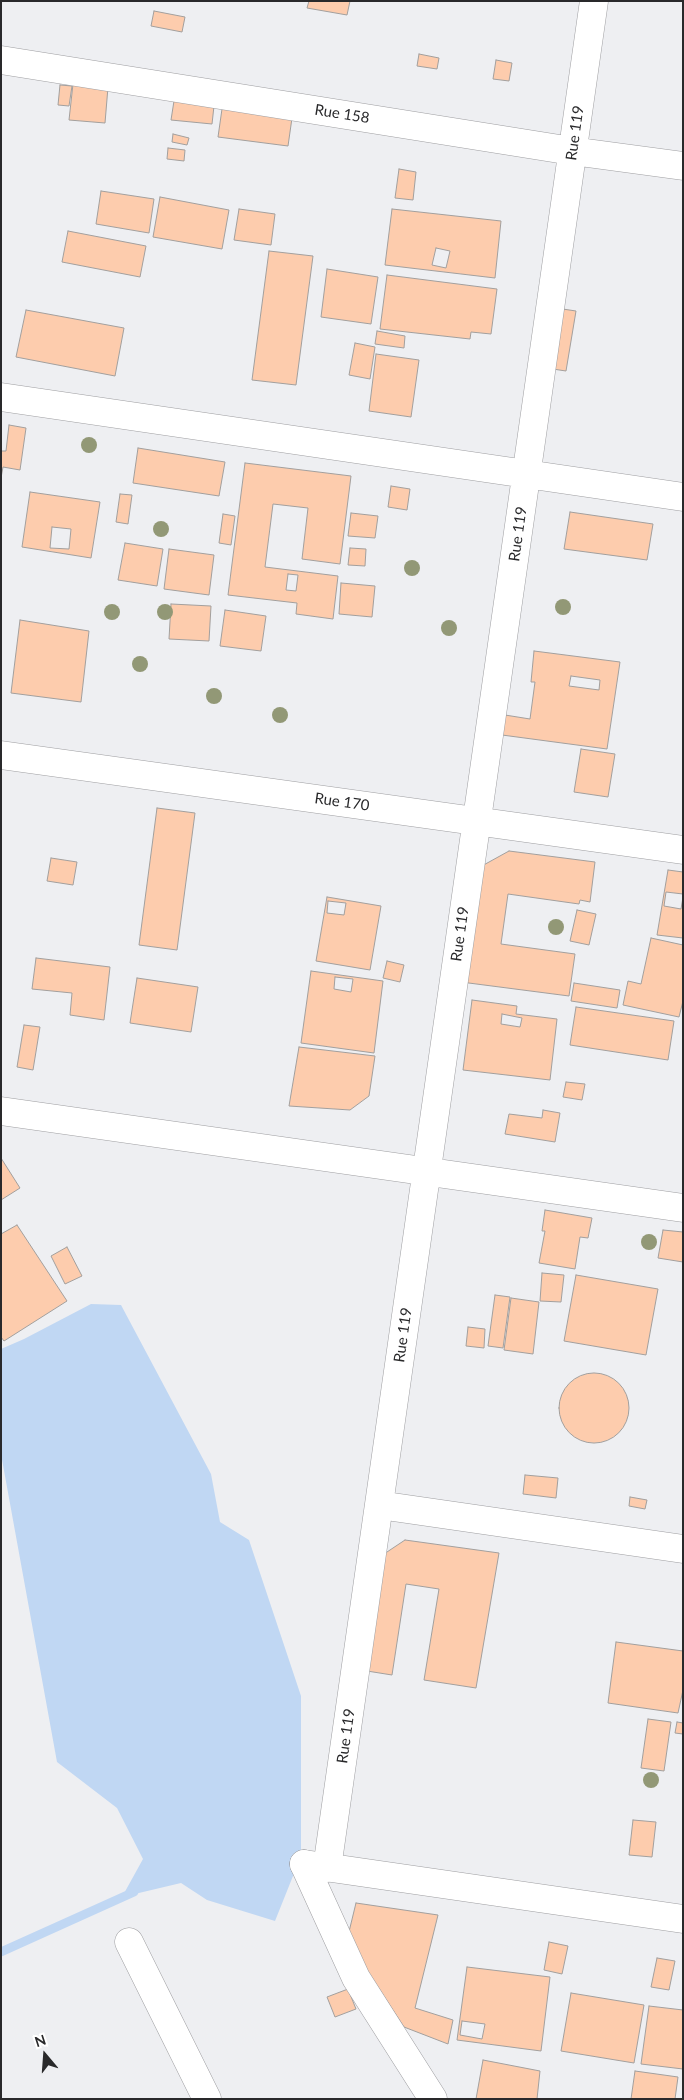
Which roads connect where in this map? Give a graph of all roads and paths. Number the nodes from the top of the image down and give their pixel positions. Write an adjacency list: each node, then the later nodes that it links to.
1 (594, 1): 3 (street, Rue 119)
2 (1, 60): 3 (street, Rue 158)
3 (572, 151): 4 (street, Rue 158); 6 (street, Rue 119)
4 (683, 166)
5 (1, 397): 6 (street)
6 (526, 474): 7 (street); 9 (street, Rue 119)
7 (683, 497)
8 (1, 756): 9 (street, Rue 170)
9 (477, 820): 10 (street, Rue 170); 12 (street, Rue 119)
10 (683, 850)
11 (1, 1111): 12 (street)
12 (426, 1172): 13 (street); 14 (street, Rue 119)
13 (683, 1208)
14 (379, 1505): 15 (street); 16 (street, Rue 119)
15 (683, 1549)
16 (315, 1866): 17 (street); 20 (street)
17 (683, 1919)
18 (129, 1942): 19 (street)
19 (207, 2099)
20 (433, 2099)

